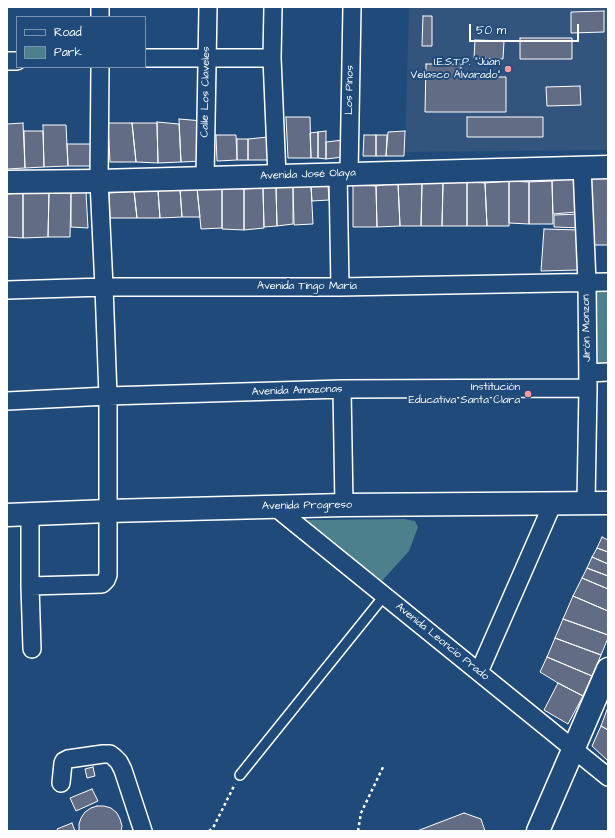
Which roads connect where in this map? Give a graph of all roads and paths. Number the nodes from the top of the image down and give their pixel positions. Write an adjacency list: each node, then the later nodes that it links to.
1 (208, 7): 5 (street, Calle Los Claveles)
2 (273, 7): 6 (street)
3 (352, 7): 10 (street, Los Pinos)
4 (146, 58): 5 (street)
5 (207, 58): 6 (street); 12 (street, Calle Los Claveles)
6 (272, 58): 11 (street)
7 (100, 68): 13 (street)
8 (608, 166): 9 (street, Avenida José Olaya)
9 (582, 167): 10 (street, Avenida José Olaya); 15 (street, Jirón Monzon)
10 (343, 174): 11 (street, Avenida José Olaya); 18 (street, Los Pinos)
11 (277, 176): 12 (street, Avenida José Olaya)
12 (205, 178): 13 (street, Avenida José Olaya)
13 (99, 181): 14 (street, Avenida José Olaya); 17 (street)
14 (7, 182)
15 (587, 282): 16 (street, Avenida Tingo María); 18 (street, Avenida Tingo María); 21 (street, Jirón Monzon)
16 (608, 282)
17 (104, 287): 18 (street, Avenida Tingo María); 19 (street, Avenida Tingo María); 23 (street)
18 (340, 287)
19 (7, 290)
20 (608, 372): 21 (street, Avenida Amazonas)
21 (588, 380): 22 (street, Avenida Amazonas); 26 (street, Jirón Monzon)
22 (342, 389): 23 (street, Avenida Amazonas); 28 (street)
23 (108, 396): 24 (street, Avenida Amazonas); 30 (street)
24 (7, 401)
25 (553, 503): 26 (street, Avenida Progreso); 28 (street, Avenida Progreso); 37 (street)
26 (586, 503): 27 (street, Avenida Progreso)
27 (608, 503)
28 (344, 505): 29 (street, Avenida Progreso)
29 (275, 507): 30 (street, Avenida Progreso); 34 (street, Avenida Leoncio Prado)
30 (108, 511): 31 (street, Avenida Progreso); 33 (street)
31 (30, 514): 32 (street, Avenida Progreso); 33 (street)
32 (7, 515)
33 (30, 586): 35 (street)
34 (384, 596): 37 (street, Avenida Leoncio Prado); 40 (lane)
35 (32, 649)
36 (608, 669): 38 (street)
37 (479, 672): 38 (street, Avenida Leoncio Prado)
38 (573, 749): 41 (street, Avenida Leoncio Prado); 46 (street)
39 (384, 765): 45 (path)
40 (240, 775): 44 (path)
41 (608, 778)
42 (61, 783): 43 (street)
43 (143, 831)
44 (209, 831)
45 (358, 831)
46 (538, 831)

